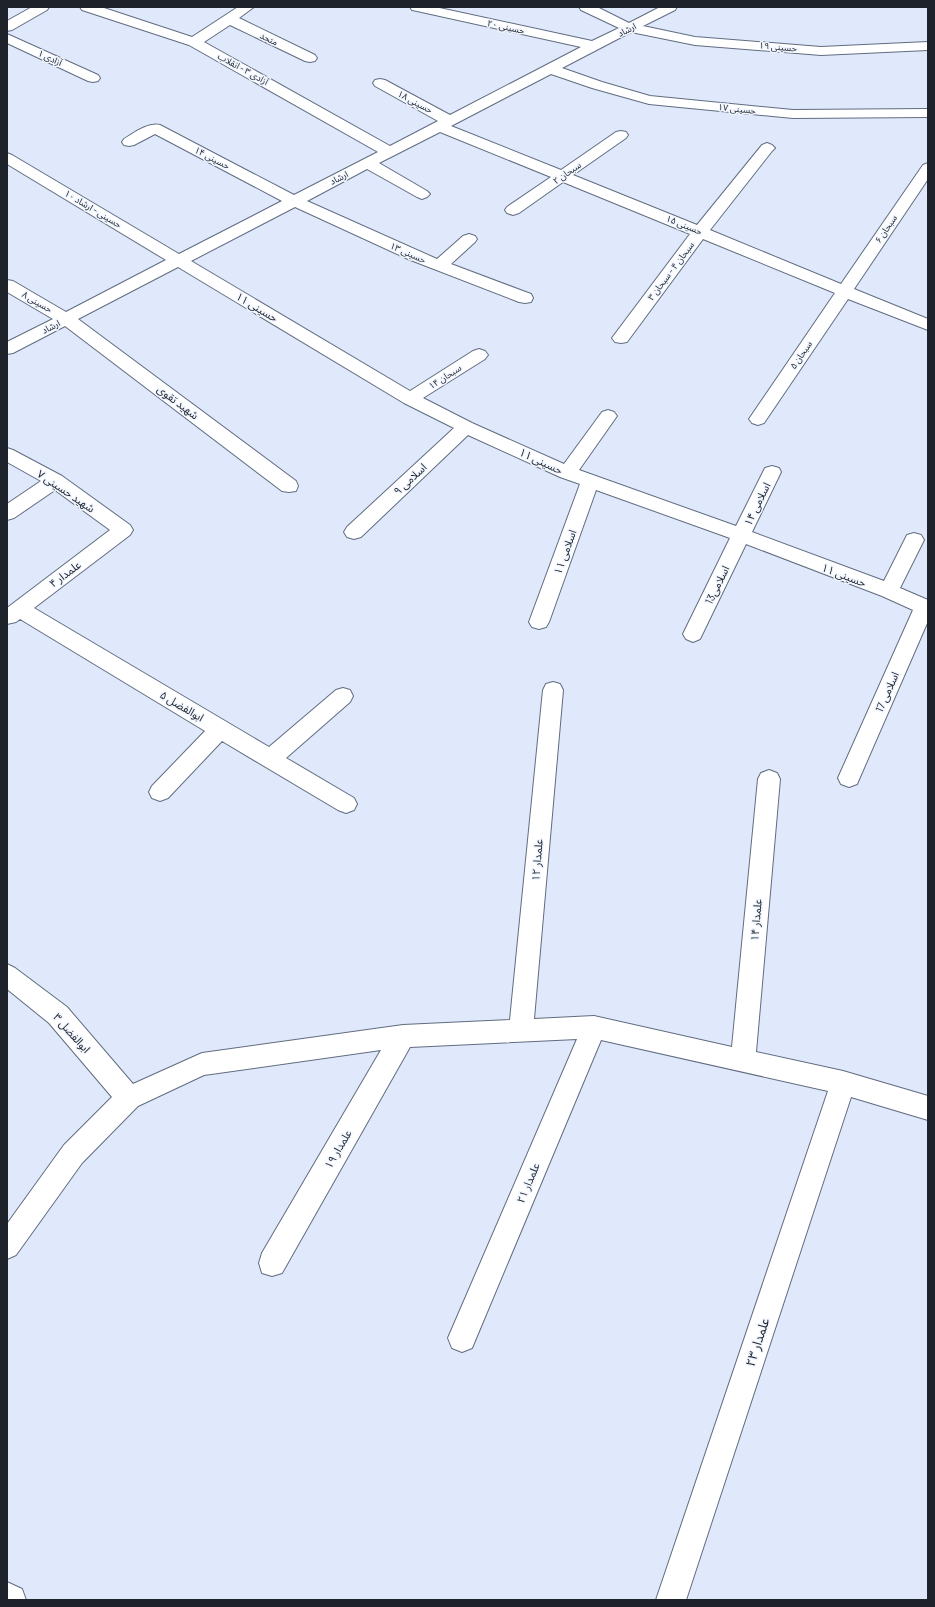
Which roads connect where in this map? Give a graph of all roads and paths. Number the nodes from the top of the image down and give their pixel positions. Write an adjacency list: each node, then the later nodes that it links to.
1 (42, 7): 8 (street)
2 (87, 7): 11 (street, آزادی ۳ - انقلاب)
3 (247, 7): 7 (street)
4 (417, 7): 12 (street, حسینی ۲۰)
5 (586, 7): 9 (street, حسینی ۱۹)
6 (670, 7): 9 (street, ارشاد)
7 (228, 19): 11 (street); 14 (street, متحد)
8 (7, 27)
9 (630, 28): 12 (street, ارشاد); 13 (street, حسینی ۱۹)
10 (7, 38): 16 (street, آزادی ۱)
11 (194, 42): 23 (street, آزادی ۳ - انقلاب)
12 (594, 46): 15 (street, ارشاد)
13 (928, 46)
14 (310, 58)
15 (551, 69): 18 (street, حسینی ۱۷); 19 (street, ارشاد)
16 (93, 78)
17 (380, 84): 19 (street, حسینی ۱۸)
18 (928, 113)
19 (444, 124): 23 (street, ارشاد); 27 (street, حسینی ۱۵)
20 (621, 135): 27 (street, سبحان ۲)
21 (129, 142): 29 (street, حسینی ۱۴)
22 (767, 148): 31 (street, سبحان ۴ - سبحان ۳)
23 (390, 152): 25 (street, ارشاد)
24 (7, 158): 33 (street, حسینی - ارشاد ۱۰)
25 (368, 163): 28 (street); 29 (street, ارشاد)
26 (928, 168): 36 (street, سبحان ۶)
27 (563, 176): 30 (street, سبحان ۲); 31 (street, حسینی ۱۵)
28 (422, 194)
29 (295, 201): 33 (street, ارشاد); 34 (street, حسینی ۱۳)
30 (513, 210)
31 (700, 232): 36 (street, حسینی ۱۵); 40 (street, سبحان ۴ - سبحان ۳)
32 (469, 239): 34 (street)
33 (179, 260): 38 (street, ارشاد); 43 (street, حسینی ۱۱)
34 (439, 266): 37 (street, حسینی ۱۳)
35 (7, 285): 38 (street, حسینی ۸)
36 (845, 291): 39 (street, حسینی ۱۵); 45 (street, سبحان ۵)
37 (525, 298)
38 (66, 319): 41 (street, ارشاد); 52 (street, شهید تقوی)
39 (928, 325)
40 (621, 338)
41 (7, 349)
42 (479, 355): 43 (street, سبحان ۱۴)
43 (410, 399): 46 (street, حسینی ۱۱)
44 (608, 416): 49 (street)
45 (758, 420)
46 (466, 427): 49 (street, حسینی ۱۱); 55 (street, اسلامی ۹)
47 (7, 454): 50 (street, شهید حسینی ۷)
48 (772, 472): 56 (street, اسلامی ۱۴)
49 (567, 473): 51 (street, حسینی ۱۱)
50 (55, 481): 53 (street); 54 (street, شهید حسینی ۷)
51 (590, 482): 56 (street, حسینی ۱۱); 61 (street, اسلامی ۱۱)
52 (289, 486)
53 (7, 513)
54 (123, 530): 60 (street, علمدار ۴)
55 (354, 532)
56 (742, 535): 58 (street, حسینی ۱۱); 62 (street, اسلامی13)
57 (914, 540): 58 (street)
58 (889, 591): 59 (street, حسینی ۱۱)
59 (926, 608): 67 (street, اسلامی 17)
60 (13, 613): 65 (street, ابوالفضل ۵)
61 (539, 622)
62 (693, 634)
63 (553, 690): 73 (street, علمدار ۱۲)
64 (343, 696): 66 (street)
65 (220, 729): 66 (street, ابوالفضل ۵); 69 (street)
66 (270, 759): 70 (street, ابوالفضل ۵)
67 (849, 778)
68 (769, 779): 75 (street, علمدار ۱۴)
69 (160, 792)
70 (346, 804)
71 (7, 975): 77 (street, ابوالفضل ۳)
72 (594, 1027): 73 (street); 75 (street); 81 (street, علمدار ۲۱)
73 (521, 1031): 74 (street)
74 (403, 1036): 77 (street); 80 (street, علمدار ۱۹)
75 (744, 1061): 76 (street)
76 (843, 1084): 78 (street); 84 (street, علمدار ۲۳)
77 (129, 1098): 79 (street)
78 (928, 1108)
79 (7, 1246)
80 (272, 1262)
81 (462, 1338)
82 (7, 1597): 83 (street)
83 (11, 1600)
84 (671, 1600)

